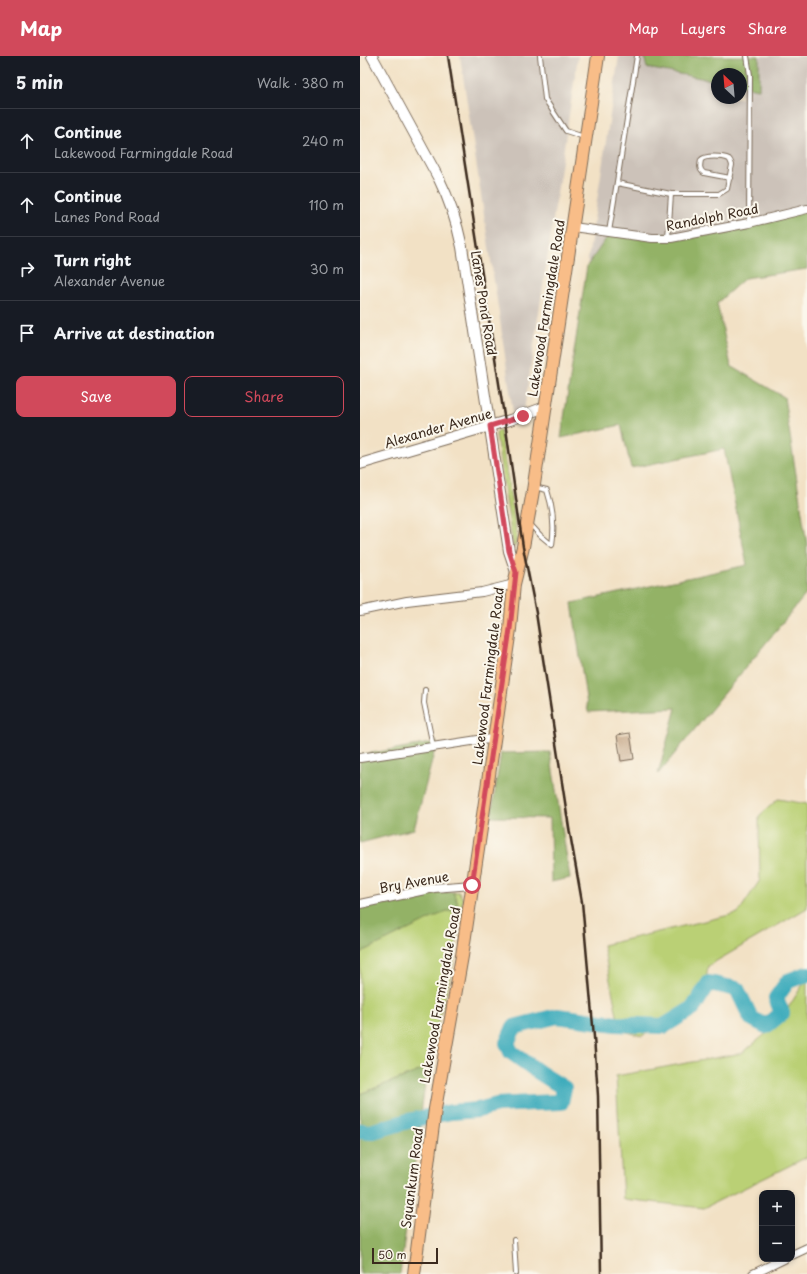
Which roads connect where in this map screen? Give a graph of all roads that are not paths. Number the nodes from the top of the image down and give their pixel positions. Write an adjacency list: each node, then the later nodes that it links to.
1 (372, 56): 16 (street, Lanes Pond Road)
2 (540, 56): 6 (lane)
3 (598, 56): 6 (main road, Lakewood Farmingdale Road)
4 (637, 56): 8 (lane)
5 (747, 56): 11 (lane)
6 (586, 138): 12 (main road, Lakewood Farmingdale Road)
7 (730, 178): 7 (lane); 9 (lane)
8 (617, 183): 9 (lane); 13 (lane)
9 (672, 194): 14 (lane)
10 (807, 209): 11 (street, Randolph Road)
11 (749, 223): 14 (street, Randolph Road)
12 (573, 227): 13 (street, Randolph Road); 15 (main road, Lakewood Farmingdale Road)
13 (609, 233): 14 (street, Randolph Road)
14 (668, 238)
15 (545, 407): 16 (street, Alexander Avenue); 18 (main road, Lakewood Farmingdale Road)
16 (490, 426): 17 (street, Alexander Avenue); 20 (street, Lanes Pond Road)
17 (360, 464)
18 (534, 486): 19 (main road, Lakewood Farmingdale Road); 19 (lane)
19 (528, 522): 20 (main road, Lakewood Farmingdale Road)
20 (515, 578): 21 (street); 23 (main road, Lakewood Farmingdale Road)
21 (360, 611)
22 (425, 690): 24 (lane)
23 (494, 739): 24 (street); 26 (main road, Lakewood Farmingdale Road)
24 (433, 746): 25 (street)
25 (360, 758)
26 (472, 885): 27 (street, Bry Avenue); 28 (main road, Lakewood Farmingdale Road)
27 (360, 904)
28 (435, 1109): 33 (main road, Squankum Road)
29 (514, 1240): 34 (lane)
30 (807, 1248): 31 (street)
31 (795, 1254)
32 (778, 1262): 35 (street)
33 (414, 1274)
34 (516, 1274)
35 (753, 1274)

